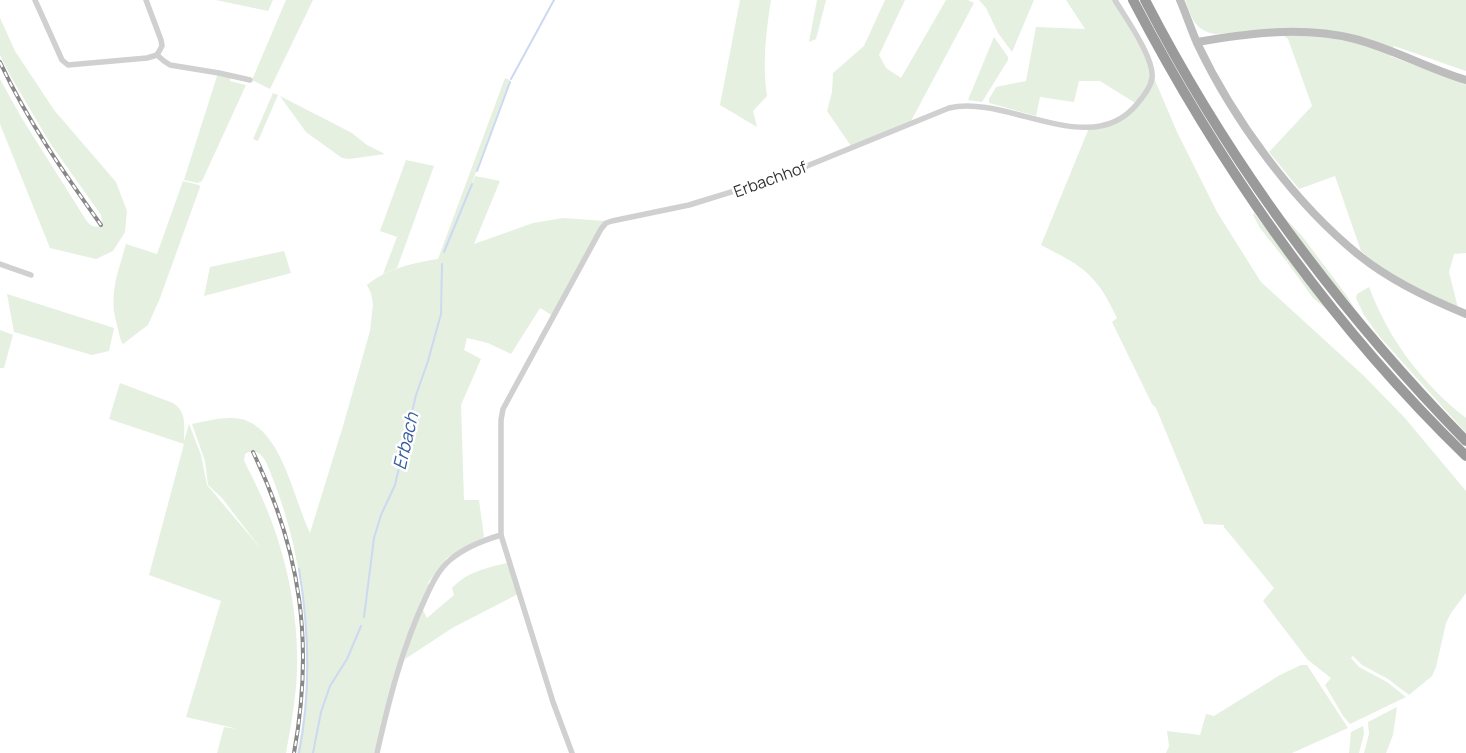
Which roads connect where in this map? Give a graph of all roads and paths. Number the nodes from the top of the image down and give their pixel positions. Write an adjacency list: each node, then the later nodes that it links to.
1 (35, 0): 8 (street)
2 (146, 0): 8 (street)
3 (1115, 0): 16 (street, Erbachhof)
4 (1133, 0): 15 (highway)
5 (1145, 0): 14 (highway)
6 (1180, 0): 7 (street)
7 (1197, 42): 10 (street); 13 (street)
8 (157, 54): 9 (street)
9 (250, 80)
10 (1466, 80)
11 (0, 264): 12 (street)
12 (32, 276)
13 (1466, 314)
14 (1466, 441)
15 (1466, 456)
16 (501, 535): 17 (street); 18 (street, Erbachhof)
17 (377, 753)
18 (572, 753)

